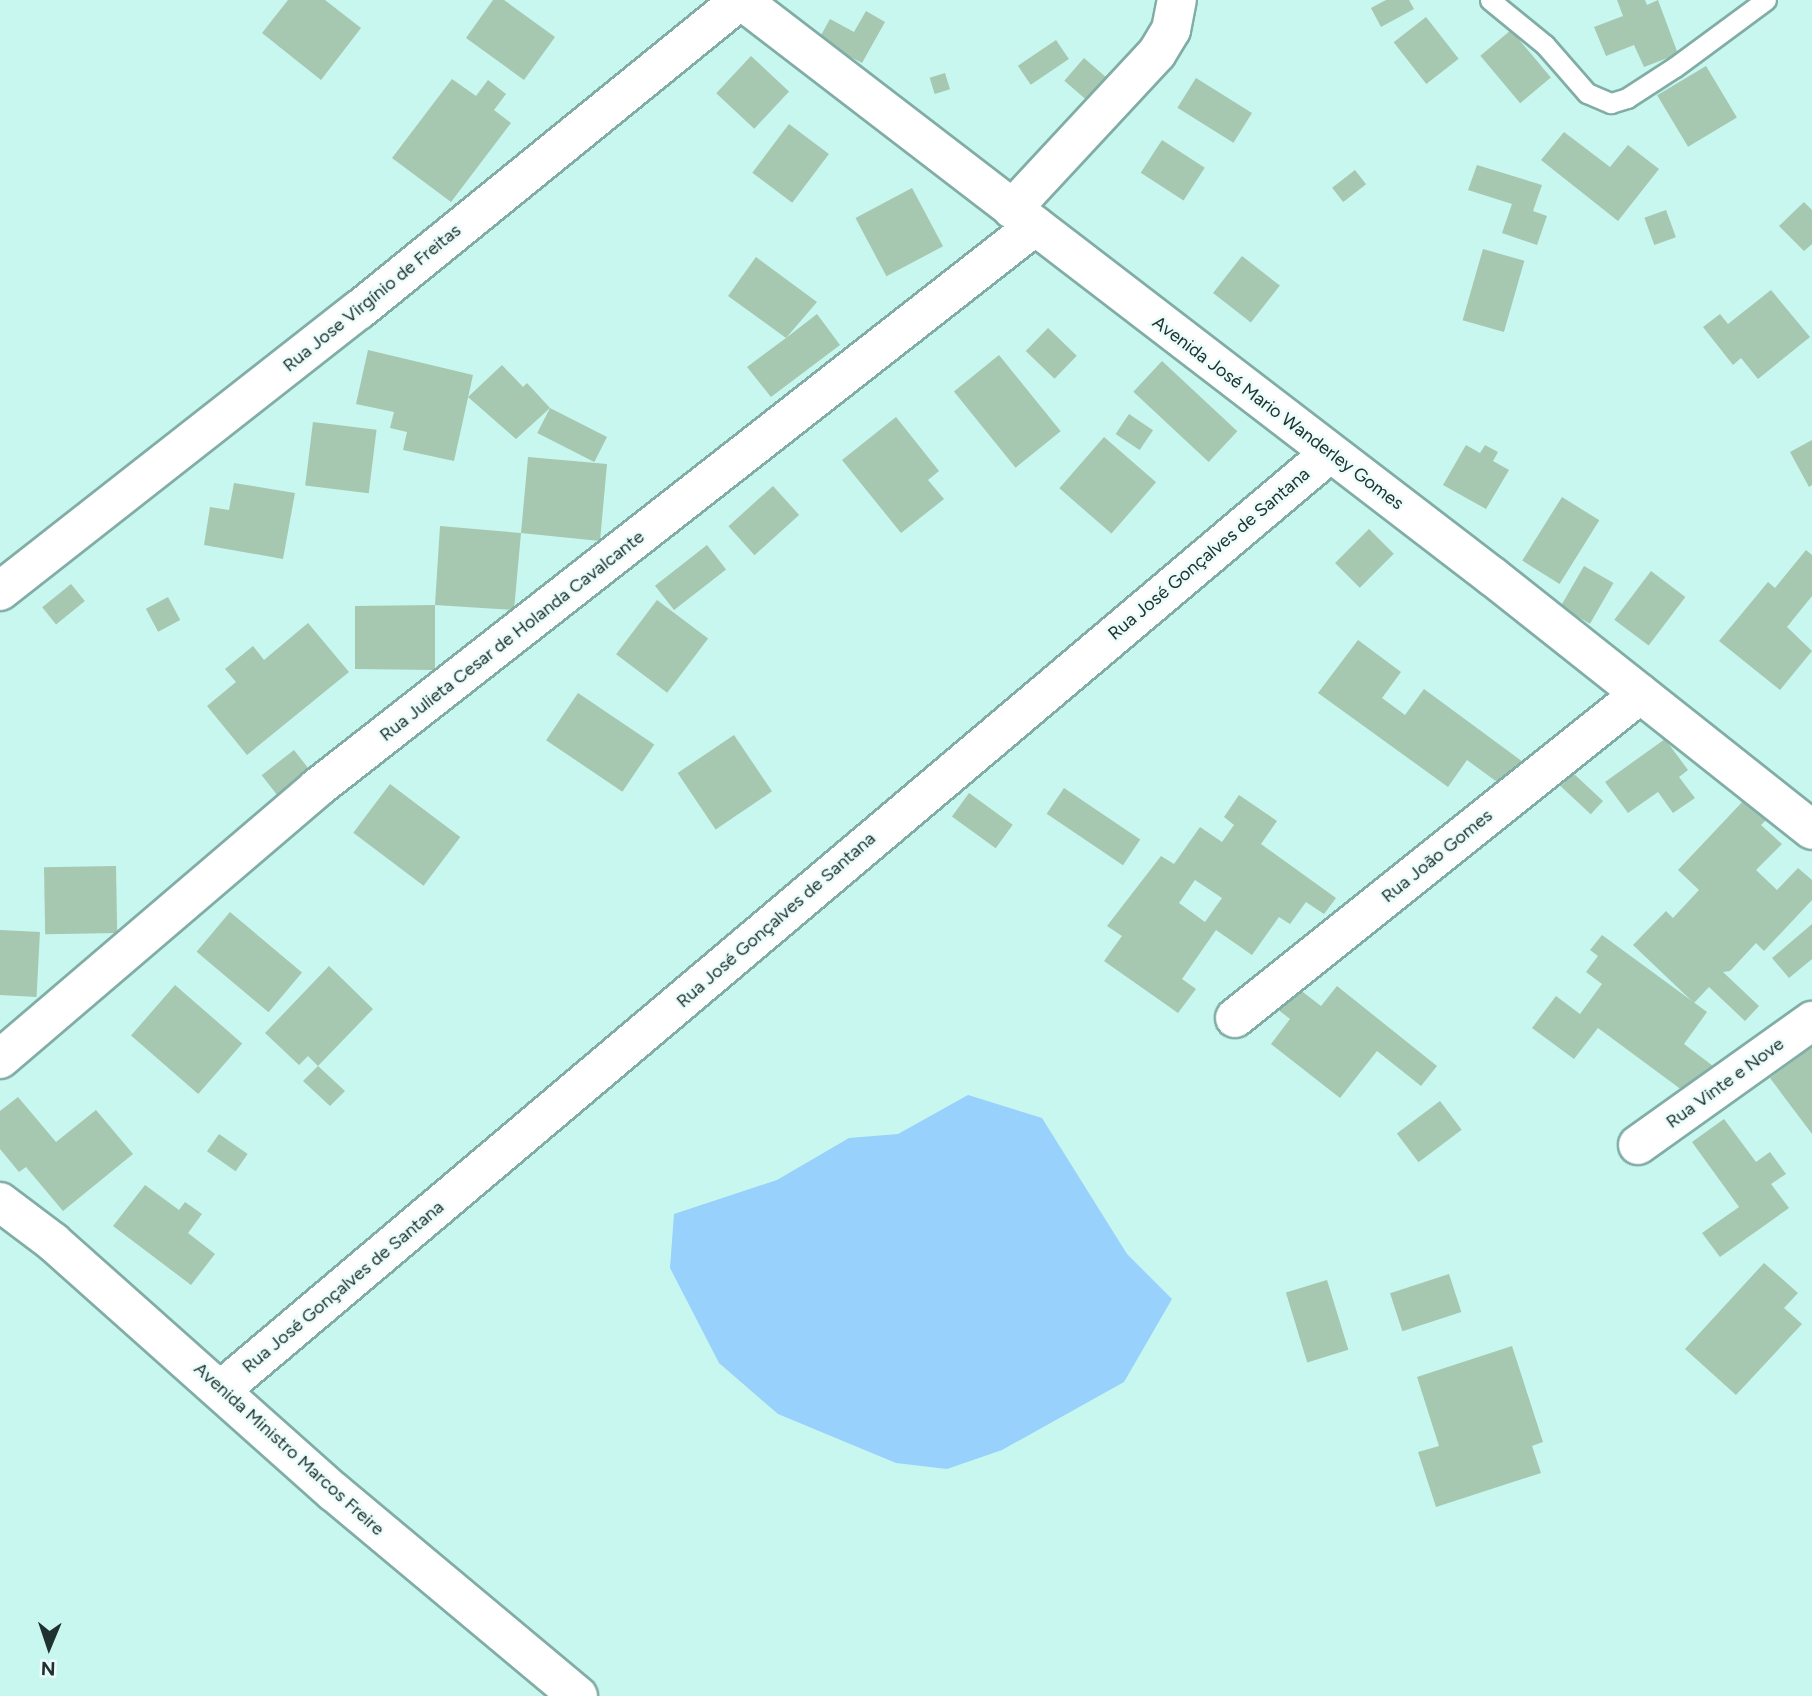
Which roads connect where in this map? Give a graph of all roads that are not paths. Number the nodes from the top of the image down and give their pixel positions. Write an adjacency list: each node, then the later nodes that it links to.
1 (741, 0): 5 (street, Avenida José Mario Wanderley Gomes); 7 (street, Rua Jose Virgínio de Freitas)
2 (1177, 0): 5 (street, Rua Julieta Cesar de Holanda Cavalcante)
3 (1490, 0): 4 (lane)
4 (1766, 0)
5 (1024, 218): 6 (street, Avenida José Mario Wanderley Gomes); 12 (street, Rua Julieta Cesar de Holanda Cavalcante)
6 (1330, 453): 8 (street, Avenida José Mario Wanderley Gomes); 15 (street, Rua José Gonçalves de Santana)
7 (0, 591)
8 (1640, 694): 9 (street, Avenida José Mario Wanderley Gomes); 10 (street, Rua João Gomes)
9 (1812, 830)
10 (1235, 1018)
11 (1812, 1021): 13 (street, Rua Vinte e Nove)
12 (0, 1059)
13 (1638, 1145)
14 (0, 1202): 15 (street, Avenida Ministro Marcos Freire)
15 (222, 1389): 16 (street, Avenida Ministro Marcos Freire)
16 (578, 1696)

